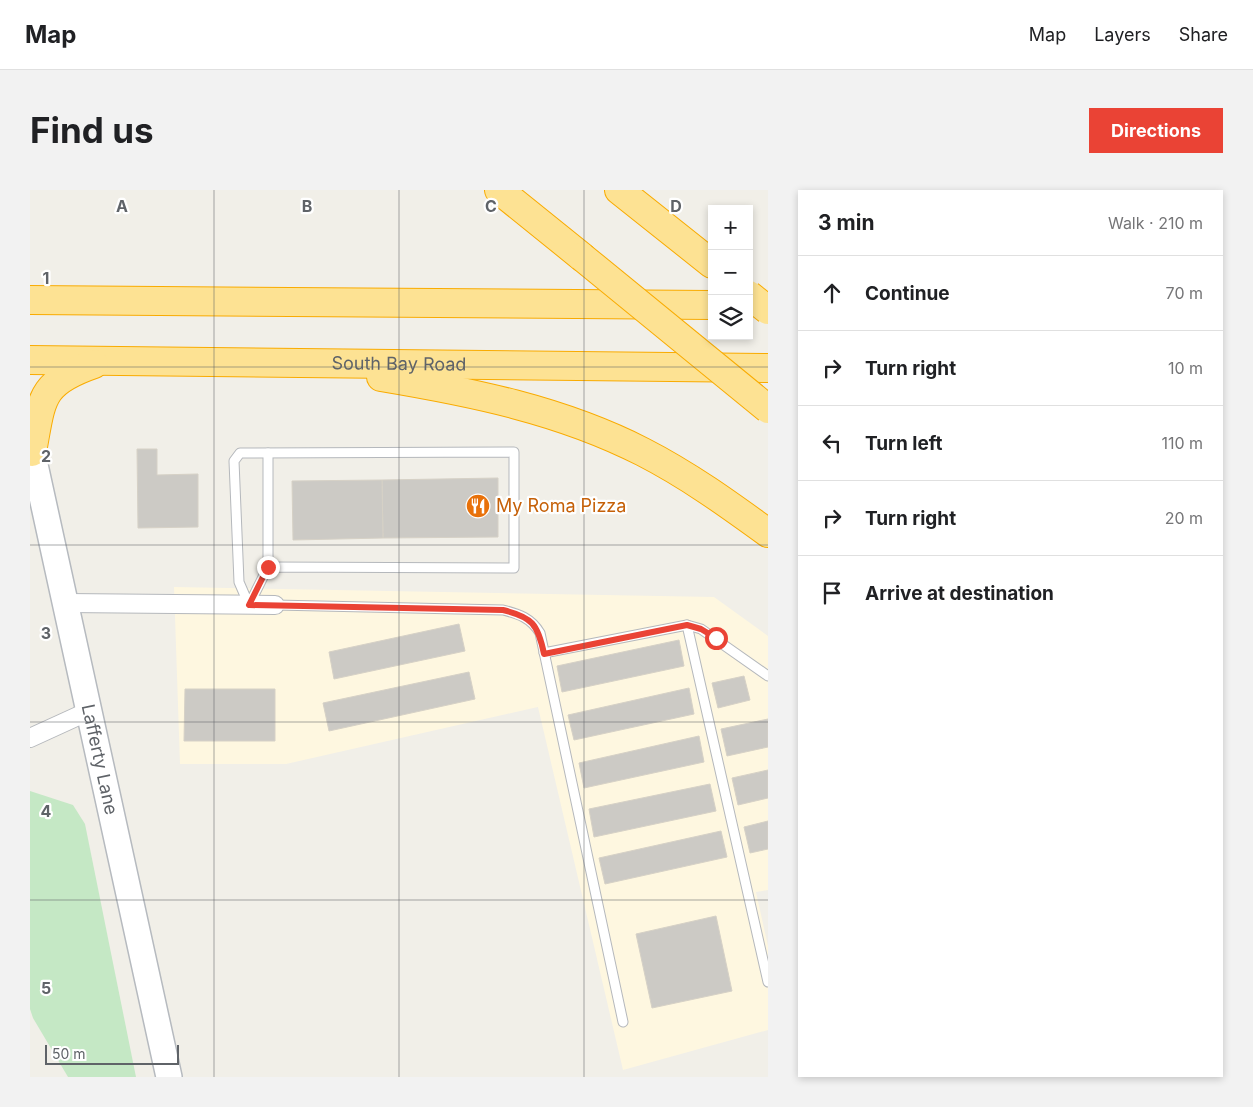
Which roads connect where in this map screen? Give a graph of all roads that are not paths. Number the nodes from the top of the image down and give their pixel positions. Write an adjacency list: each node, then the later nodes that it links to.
1 (499, 190): 14 (highway, bridge)
2 (619, 190): 3 (highway)
3 (708, 261)
4 (753, 298): 9 (highway, bridge)
5 (30, 300): 6 (highway)
6 (708, 305)
7 (753, 305): 8 (highway)
8 (768, 305)
9 (768, 310)
10 (30, 360): 11 (highway, South Bay Road)
11 (103, 361): 12 (highway, South Bay Road); 15 (highway)
12 (298, 363): 13 (highway, South Bay Road); 17 (highway)
13 (768, 368)
14 (768, 409)
15 (31, 447): 19 (street, Lafferty Lane)
16 (268, 453): 18 (lane); 18 (lane); 20 (lane)
17 (768, 533)
18 (268, 567): 20 (lane)
19 (66, 603): 20 (street); 25 (street, Lafferty Lane)
20 (249, 605): 21 (street)
21 (275, 605): 23 (lane)
22 (687, 625): 23 (lane); 24 (lane); 27 (lane)
23 (544, 654): 28 (lane)
24 (768, 676)
25 (89, 711): 26 (street); 29 (street, Lafferty Lane)
26 (30, 738)
27 (768, 982)
28 (623, 1022)
29 (169, 1077)

